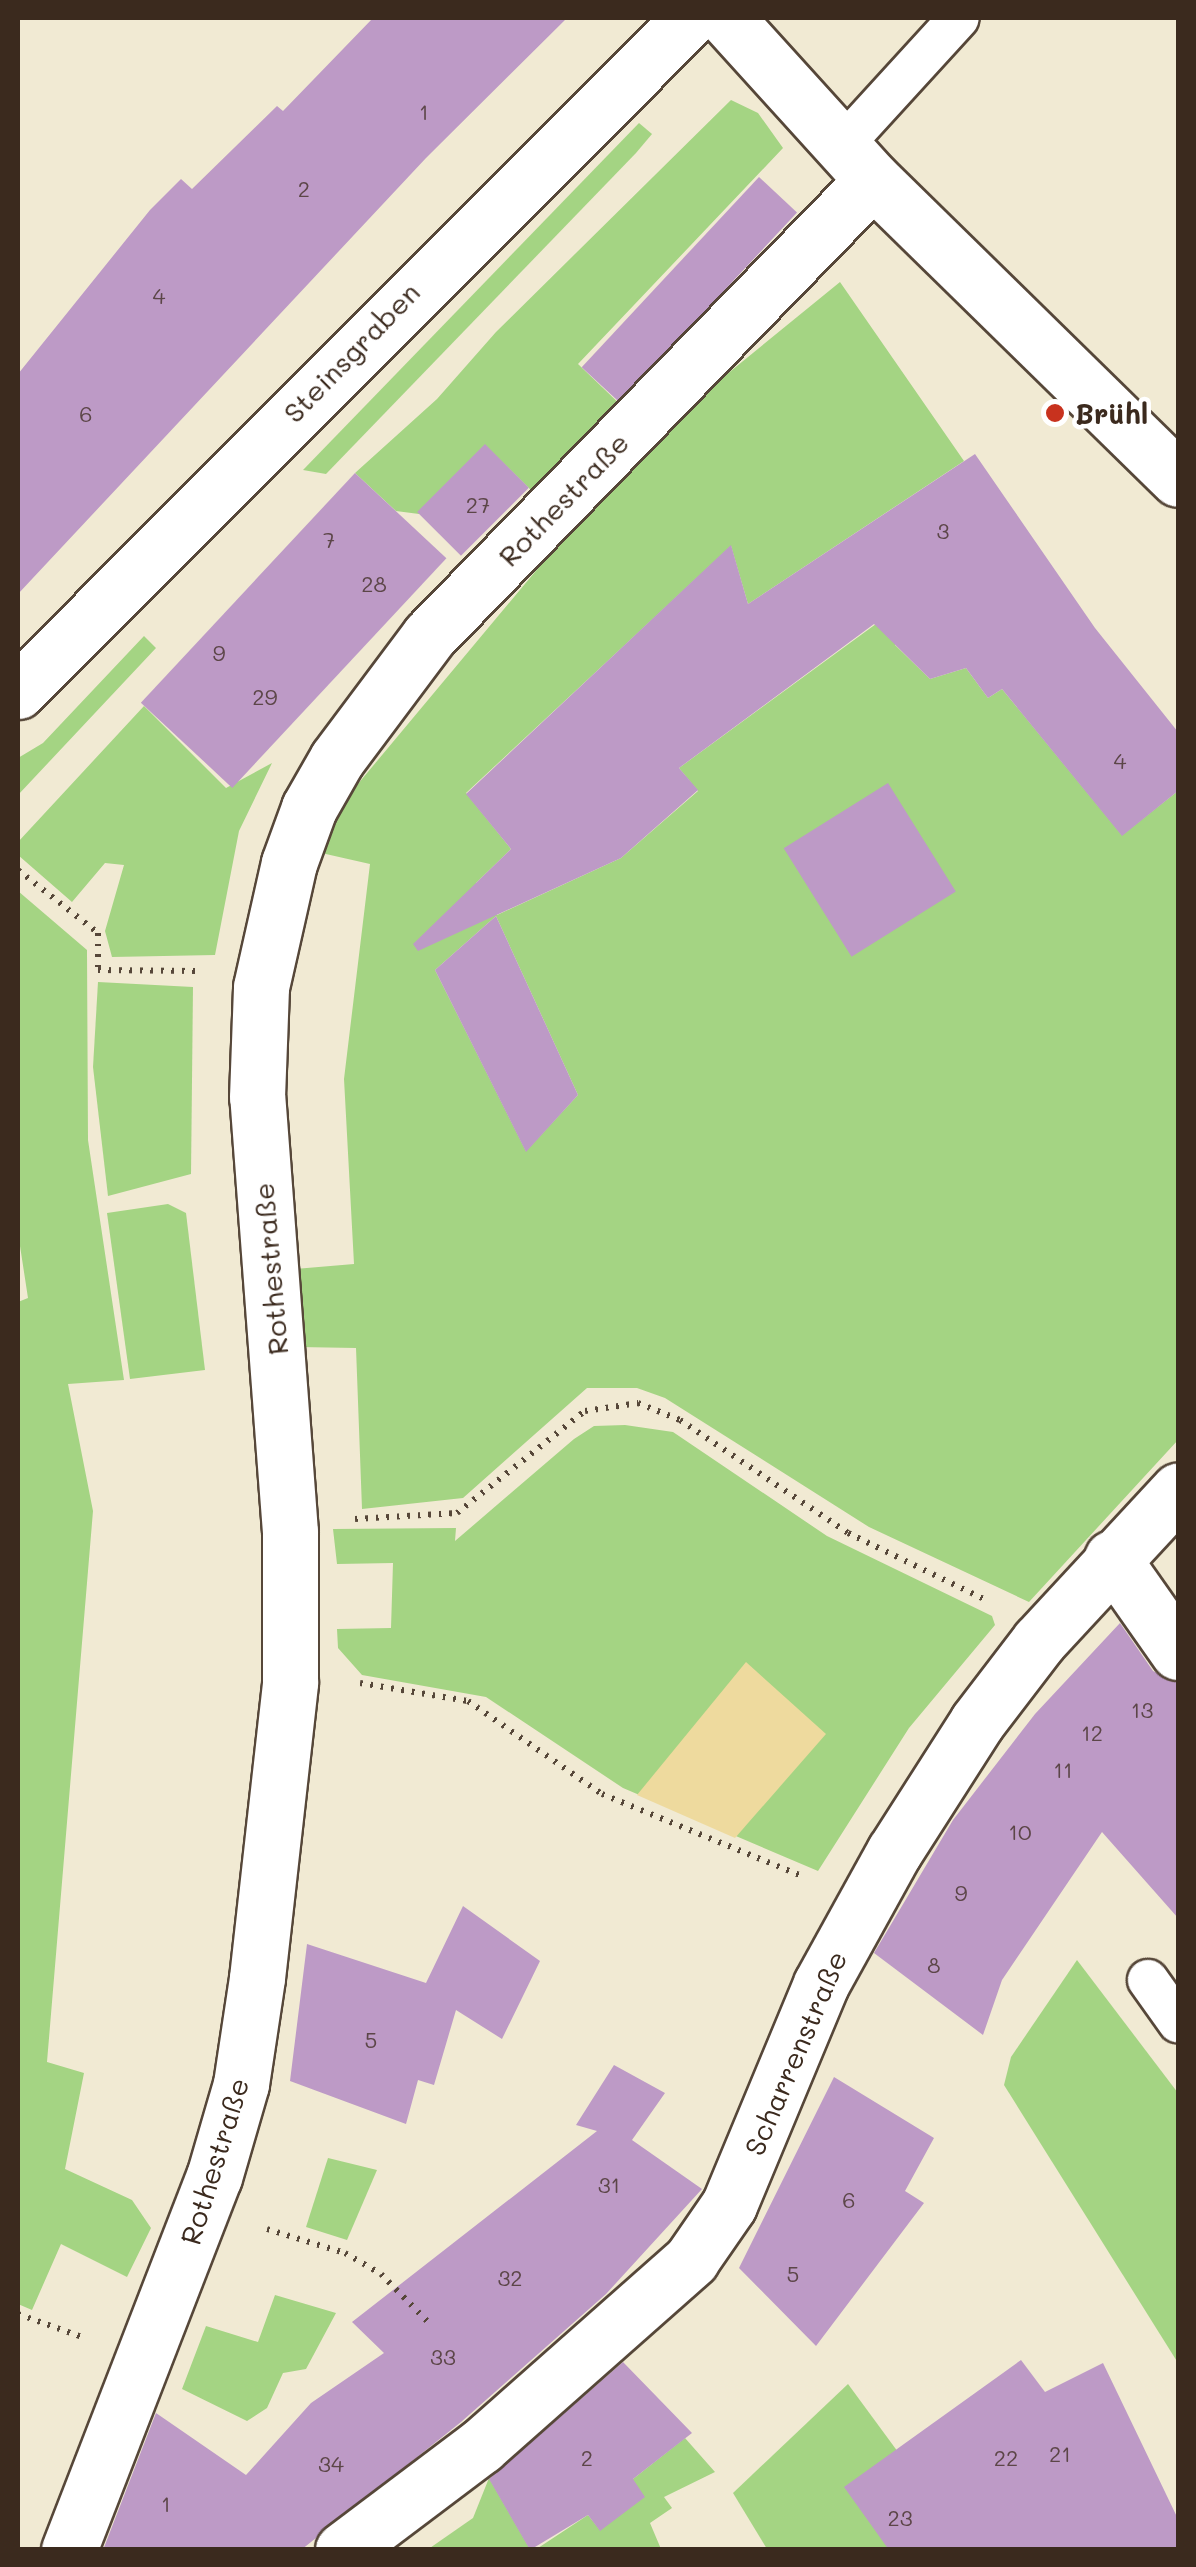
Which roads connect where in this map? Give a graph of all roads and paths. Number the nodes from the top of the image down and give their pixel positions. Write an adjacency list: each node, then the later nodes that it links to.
1 (690, 18): 6 (street, Steinsgraben)
2 (726, 18): 4 (street)
3 (959, 18): 4 (lane)
4 (858, 163): 5 (street); 22 (street, Rothestraße)
5 (1178, 479)
6 (18, 691)
7 (18, 870): 8 (path)
8 (197, 971)
9 (1178, 1491): 11 (street, Scharrenstraße)
10 (339, 1521): 12 (path)
11 (1112, 1558): 13 (street); 23 (street, Scharrenstraße)
12 (1005, 1610)
13 (1178, 1652)
14 (343, 1679): 15 (path)
15 (811, 1880)
16 (1148, 1980): 17 (lane)
17 (1178, 2022)
18 (250, 2223): 20 (path)
19 (18, 2314): 21 (path)
20 (427, 2320)
21 (62, 2330)
22 (69, 2550)
23 (343, 2550)

